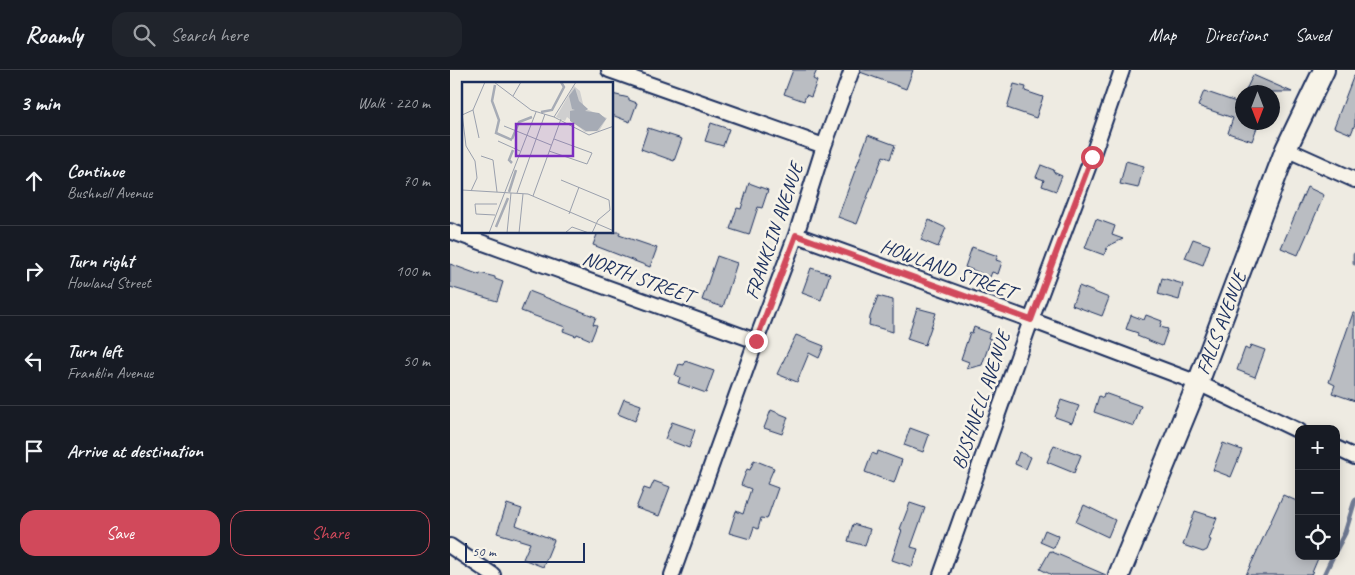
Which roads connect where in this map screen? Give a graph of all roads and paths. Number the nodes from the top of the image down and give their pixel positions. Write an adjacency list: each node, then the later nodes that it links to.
1 (609, 70): 5 (street)
2 (852, 70): 5 (street, FRANKLIN AVENUE)
3 (1122, 70): 10 (street, BUSHNELL AVENUE)
4 (1324, 70): 6 (main road, FALLS AVENUE)
5 (824, 146): 9 (street, FRANKLIN AVENUE)
6 (1286, 149): 7 (street); 12 (main road, FALLS AVENUE)
7 (1355, 180)
8 (450, 231): 11 (street, NORTH STREET)
9 (796, 235): 10 (street, HOWLAND STREET); 11 (street, FRANKLIN AVENUE)
10 (1031, 320): 12 (street, HOWLAND STREET); 19 (street, BUSHNELL AVENUE)
11 (756, 341): 18 (street, FRANKLIN AVENUE)
12 (1198, 383): 13 (street, HOWLAND STREET); 20 (main road, FALLS AVENUE)
13 (1295, 429)
14 (1340, 450): 15 (street)
15 (1352, 456)
16 (450, 546): 17 (street)
17 (493, 575)
18 (672, 575)
19 (941, 575)
20 (1119, 575)

